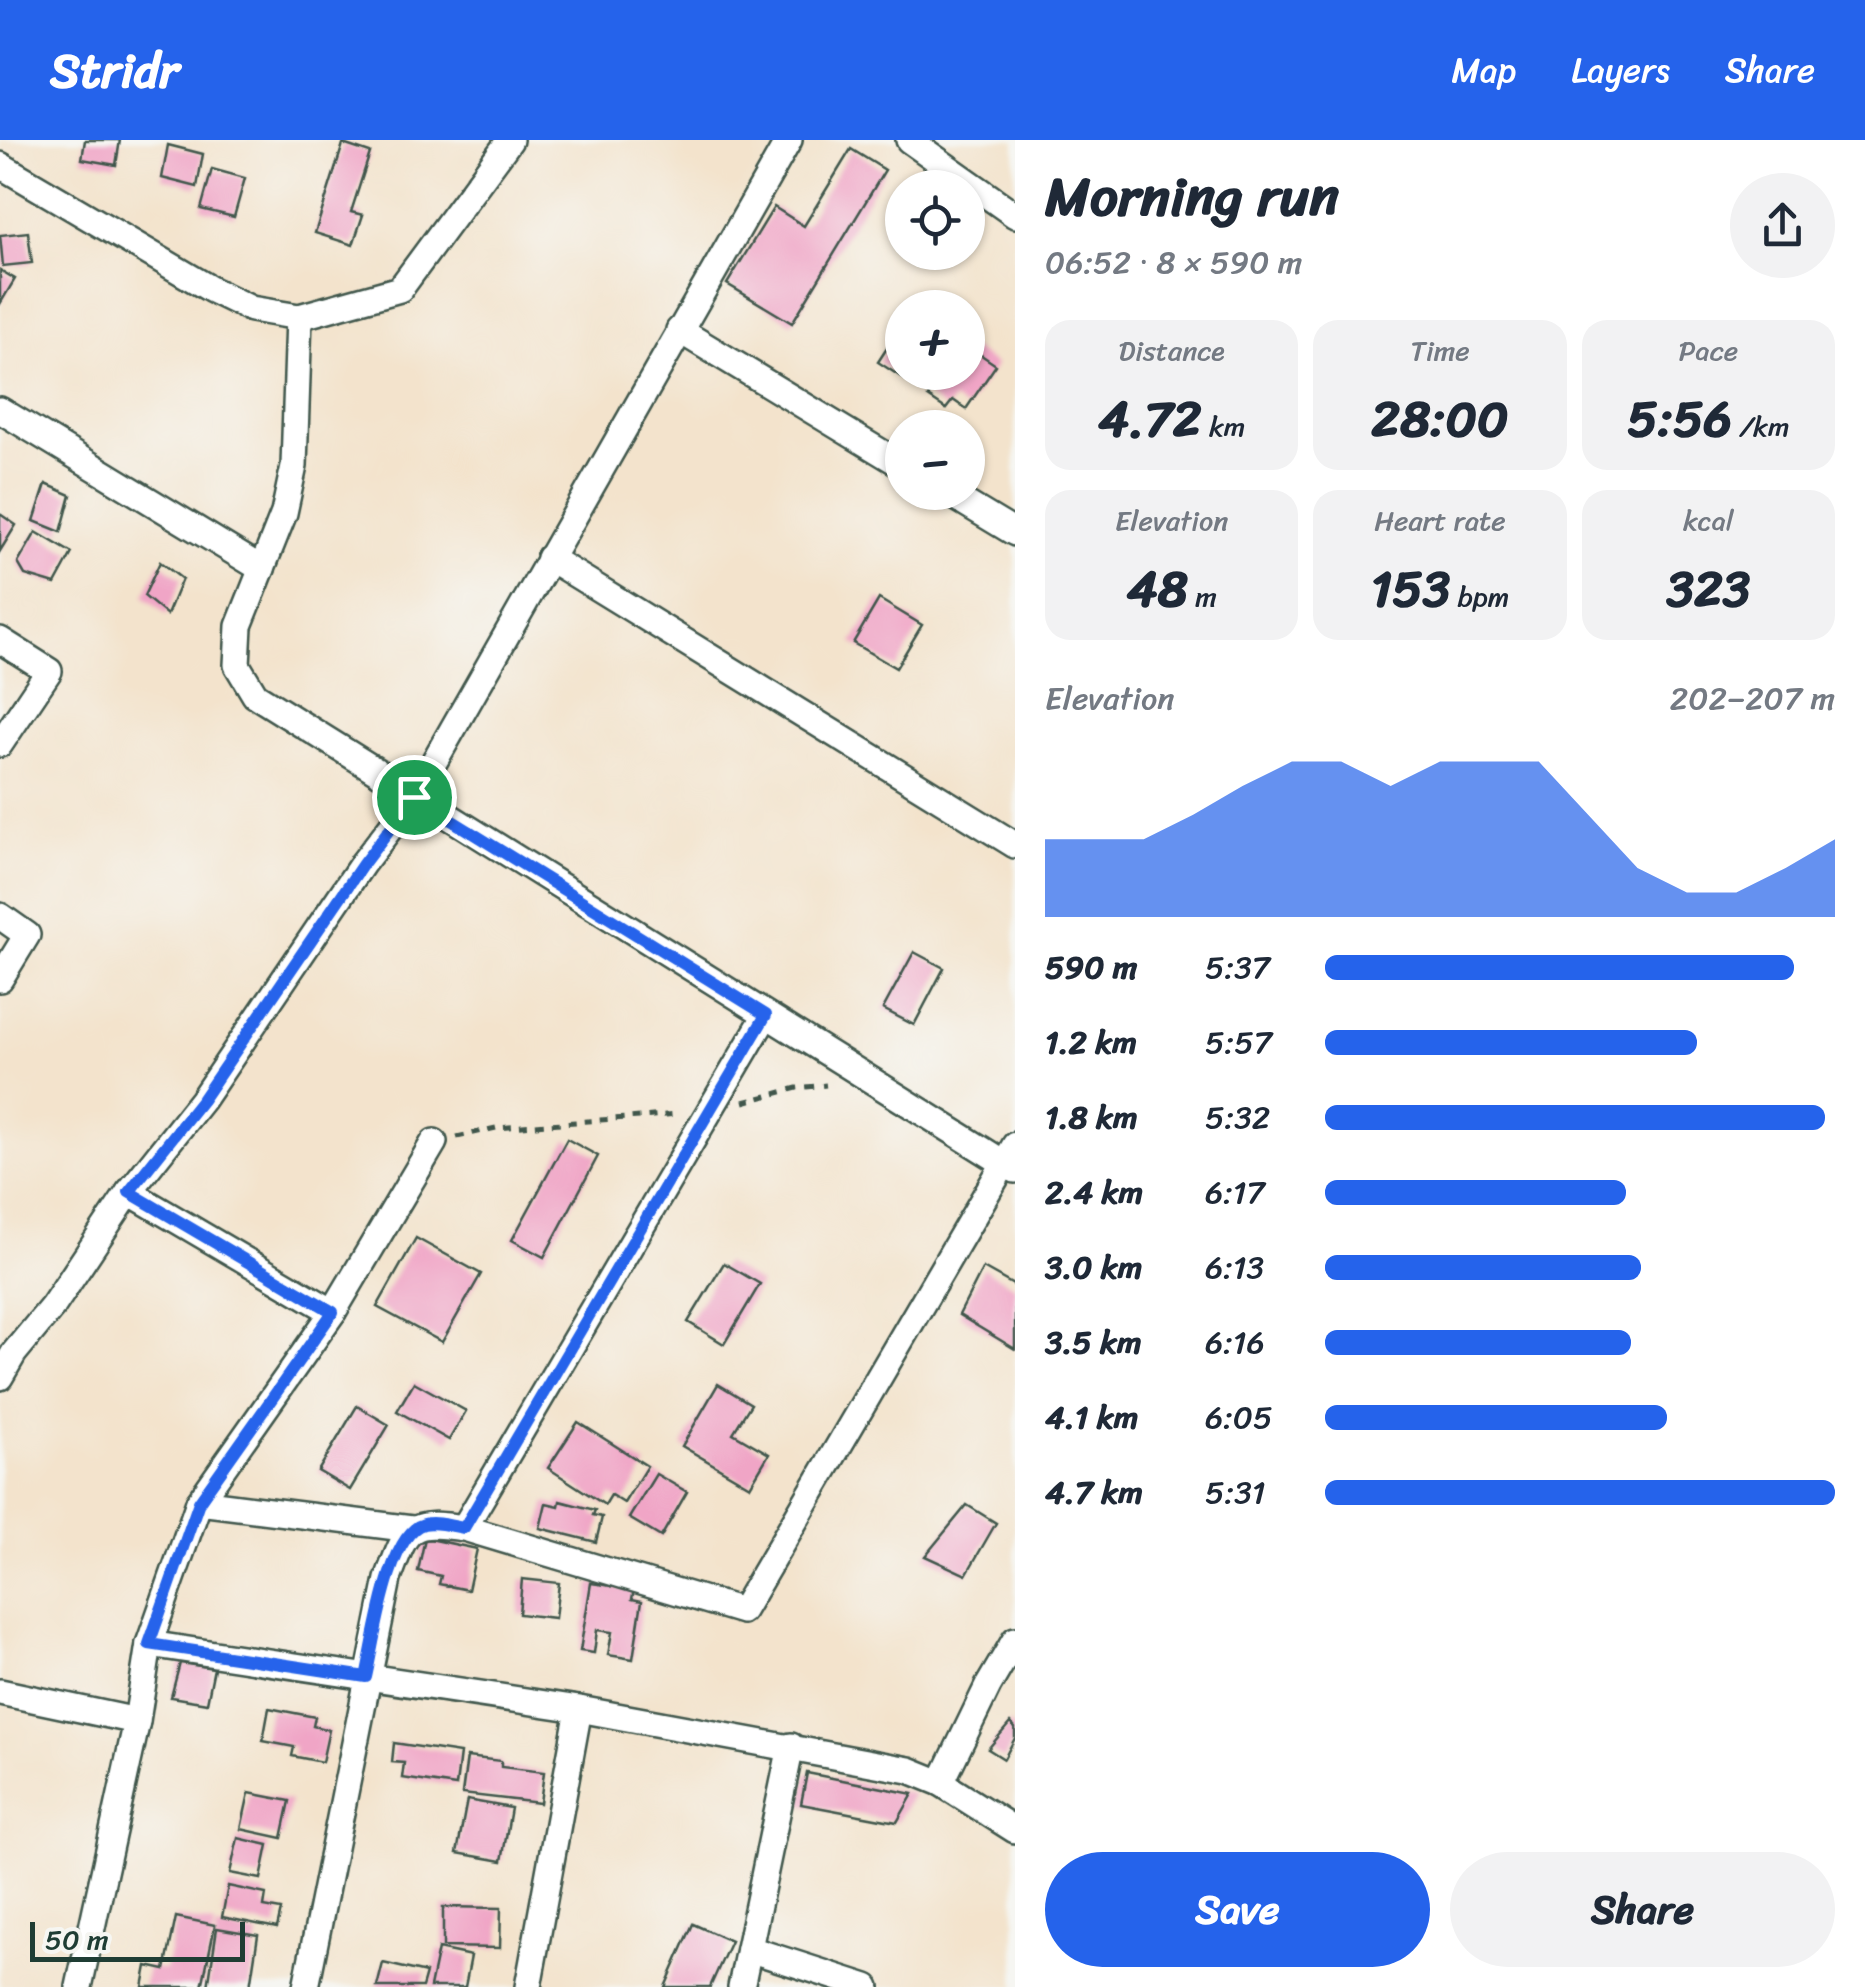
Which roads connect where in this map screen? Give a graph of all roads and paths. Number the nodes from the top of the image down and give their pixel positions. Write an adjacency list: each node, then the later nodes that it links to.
1 (510, 140): 6 (street)
2 (789, 140): 7 (street)
3 (909, 140): 5 (street)
4 (0, 165): 6 (street)
5 (1015, 214)
6 (298, 317): 13 (street)
7 (679, 330): 9 (street); 12 (street)
8 (0, 410): 13 (street)
9 (885, 456)
10 (976, 510): 11 (street)
11 (1015, 534)
12 (549, 558): 16 (street); 17 (street)
13 (262, 569): 16 (street)
14 (0, 640): 15 (street)
15 (0, 744)
16 (414, 797): 20 (street); 25 (street)
17 (1015, 845)
18 (0, 916): 19 (street)
19 (0, 979)
20 (766, 1015): 21 (street); 22 (street)
21 (870, 1080): 22 (path); 24 (street)
22 (709, 1112): 23 (path); 29 (street)
23 (434, 1142): 26 (street)
24 (1011, 1159): 29 (street)
25 (129, 1192): 26 (street); 27 (street)
26 (333, 1312): 28 (street)
27 (0, 1377)
28 (199, 1502): 30 (street); 32 (street)
29 (464, 1528): 30 (street)
30 (412, 1529): 33 (street)
31 (1015, 1640): 38 (street)
32 (149, 1644): 33 (street); 36 (street)
33 (366, 1677): 35 (street); 42 (street)
34 (0, 1692): 36 (street)
35 (579, 1709): 37 (street); 43 (street)
36 (137, 1721): 41 (street)
37 (791, 1746): 38 (street); 40 (street)
38 (941, 1783): 39 (street)
39 (1015, 1830)
40 (749, 1949): 44 (street); 45 (street)
41 (79, 1987)
42 (306, 1987)
43 (528, 1987)
44 (741, 1987)
45 (867, 1987)

